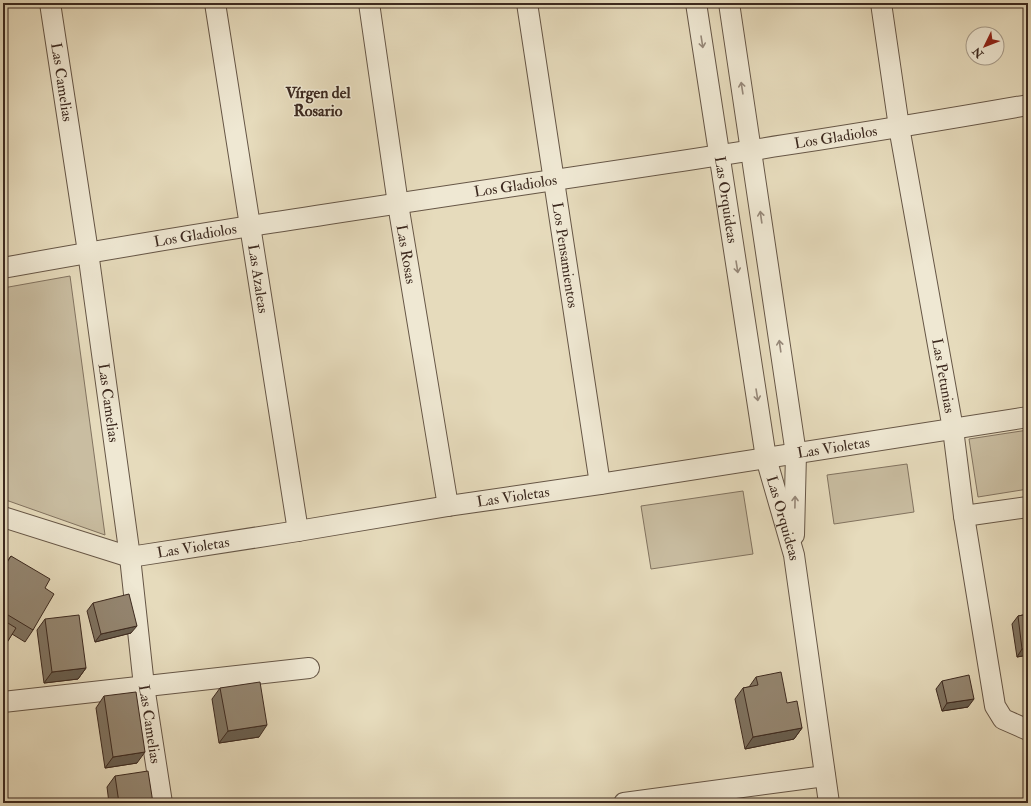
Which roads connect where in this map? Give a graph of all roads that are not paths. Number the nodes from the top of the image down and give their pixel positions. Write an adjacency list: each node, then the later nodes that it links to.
1 (50, 3): 15 (street, Las Camelias)
2 (215, 3): 14 (street, Las Azaleas)
3 (369, 3): 13 (street, Las Rosas)
4 (527, 3): 12 (street, Los Pensamientos)
5 (696, 3): 11 (street, Las Orquideas, one-way to 11)
6 (729, 3): 10 (street, Las Orquideas, one-way to 6)
7 (881, 3): 9 (street, Las Petunias)
8 (1028, 104): 9 (street, Los Gladiolos)
9 (899, 127): 10 (street, Los Gladiolos); 18 (street, Las Petunias)
10 (751, 149): 11 (street, Los Gladiolos); 19 (street, Las Orquideas, one-way to 10)
11 (720, 154): 12 (street, Los Gladiolos); 20 (street, Las Orquideas, one-way to 20)
12 (554, 179): 13 (street, Los Gladiolos); 21 (street, Los Pensamientos)
13 (398, 204): 14 (street, Los Gladiolos); 22 (street, Las Rosas)
14 (251, 227): 15 (street, Los Gladiolos); 26 (street, Las Azaleas)
15 (88, 252): 16 (street, Los Gladiolos); 28 (street, Las Camelias)
16 (3, 268)
17 (1028, 417): 18 (street, Las Violetas)
18 (953, 429): 19 (street, Las Violetas); 24 (street, Las Petunias)
19 (796, 454): 20 (street, Las Violetas); 27 (street, Las Orquideas, one-way to 19)
20 (766, 458): 21 (street, Las Violetas); 27 (street, Las Orquideas)
21 (600, 484): 22 (street, Las Violetas)
22 (448, 506): 26 (street, Las Violetas)
23 (1028, 507): 24 (street)
24 (964, 516): 32 (street, Las Petunias)
25 (3, 517): 28 (street, Las Violetas)
26 (298, 531): 28 (street, Las Violetas)
27 (794, 555): 33 (street)
28 (130, 557): 30 (street, Las Camelias)
29 (310, 668): 30 (street)
30 (144, 686): 31 (street); 34 (street, Las Camelias)
31 (3, 702)
32 (1028, 730)
33 (825, 776): 35 (street); 36 (street)
34 (162, 803)
35 (624, 803)
36 (829, 803)

